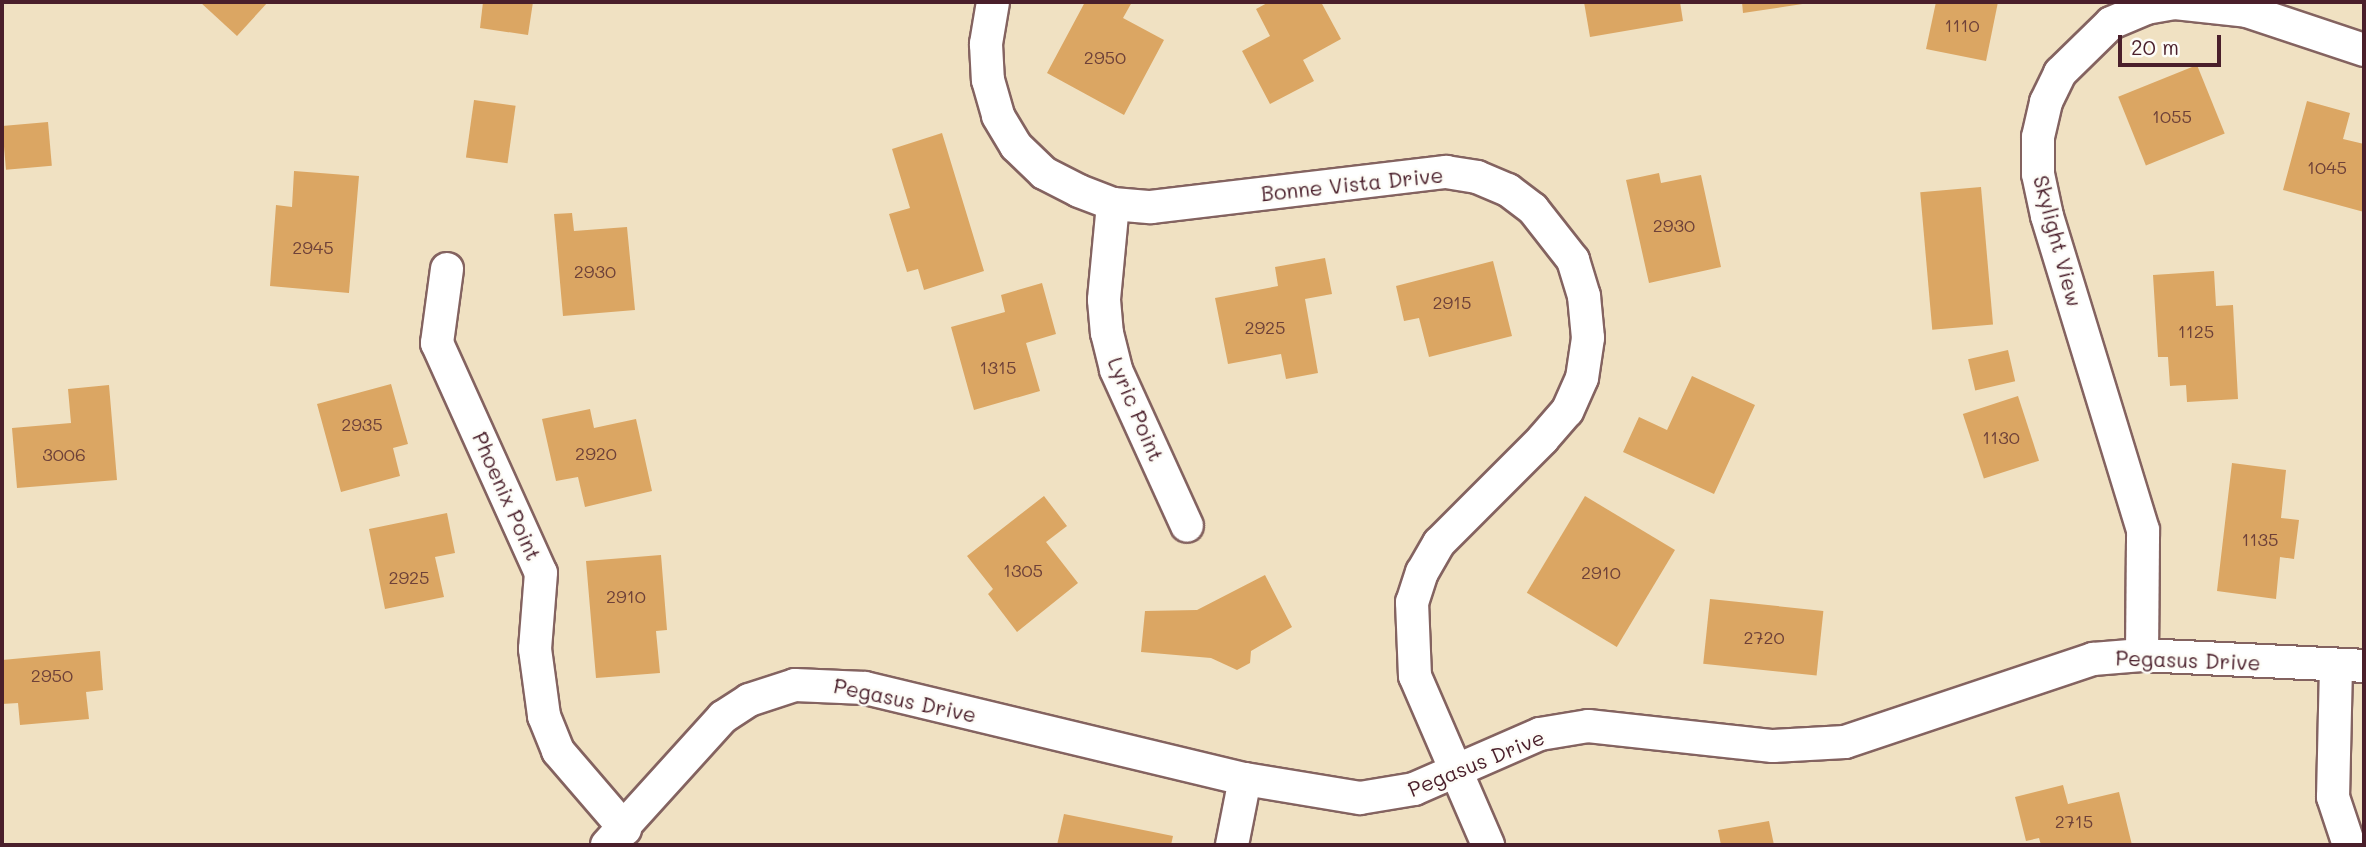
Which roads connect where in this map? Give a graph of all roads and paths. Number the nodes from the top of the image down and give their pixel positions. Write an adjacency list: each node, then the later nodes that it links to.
1 (993, 2): 4 (street, Bonne Vista Drive)
2 (2105, 13): 3 (street, Skylight View); 7 (street, Skylight View)
3 (2364, 50)
4 (1113, 204): 6 (street, Lyric Point); 9 (street, Bonne Vista Drive)
5 (447, 269): 11 (street, Phoenix Point)
6 (1187, 526)
7 (2142, 655): 8 (street, Pegasus Drive); 9 (street, Pegasus Drive)
8 (2350, 666): 14 (street)
9 (1456, 772): 10 (street, Pegasus Drive); 13 (street, Bonne Vista Drive)
10 (1245, 779): 11 (street, Pegasus Drive); 12 (street)
11 (616, 837)
12 (1232, 845)
13 (1488, 845)
14 (2349, 845)

